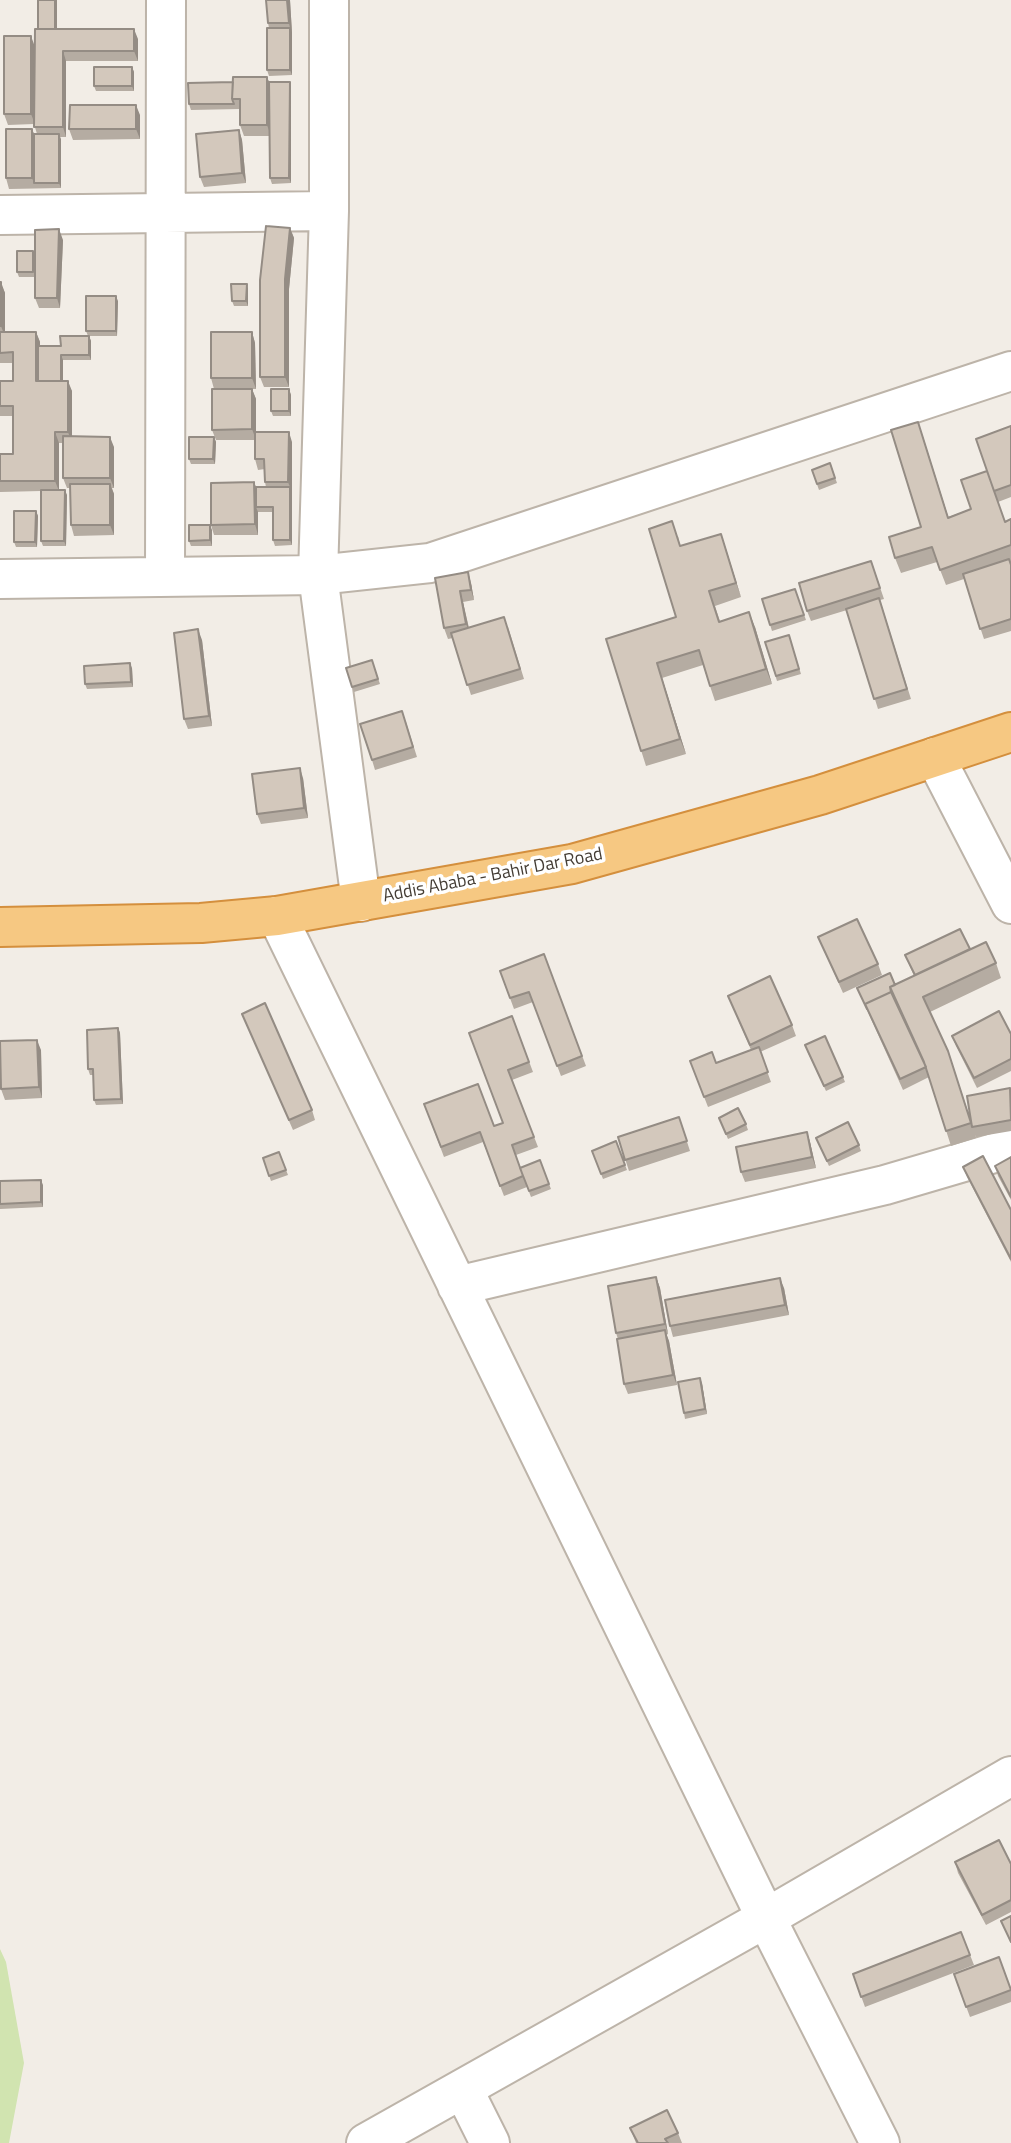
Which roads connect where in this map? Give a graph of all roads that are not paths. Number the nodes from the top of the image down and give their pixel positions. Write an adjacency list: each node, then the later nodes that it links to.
1 (166, 0): 4 (street)
2 (329, 0): 3 (street)
3 (329, 211): 4 (street); 7 (street)
4 (166, 213): 5 (street); 8 (street)
5 (0, 215)
6 (1011, 371): 7 (street)
7 (318, 575): 8 (street); 12 (street)
8 (166, 577): 9 (street)
9 (0, 579)
10 (1011, 732): 11 (highway, Addis Ababa - Bahir Dar Road)
11 (935, 757): 12 (highway, Addis Ababa - Bahir Dar Road); 13 (street)
12 (361, 902): 14 (highway, Addis Ababa - Bahir Dar Road)
13 (1011, 904)
14 (276, 916): 15 (highway, Addis Ababa - Bahir Dar Road); 17 (street)
15 (0, 928)
16 (1011, 1148): 17 (street)
17 (457, 1286): 19 (street)
18 (1011, 1776): 19 (street)
19 (766, 1918): 20 (street); 23 (street)
20 (463, 2089): 21 (street); 22 (street)
21 (366, 2143)
22 (489, 2143)
23 (880, 2143)

